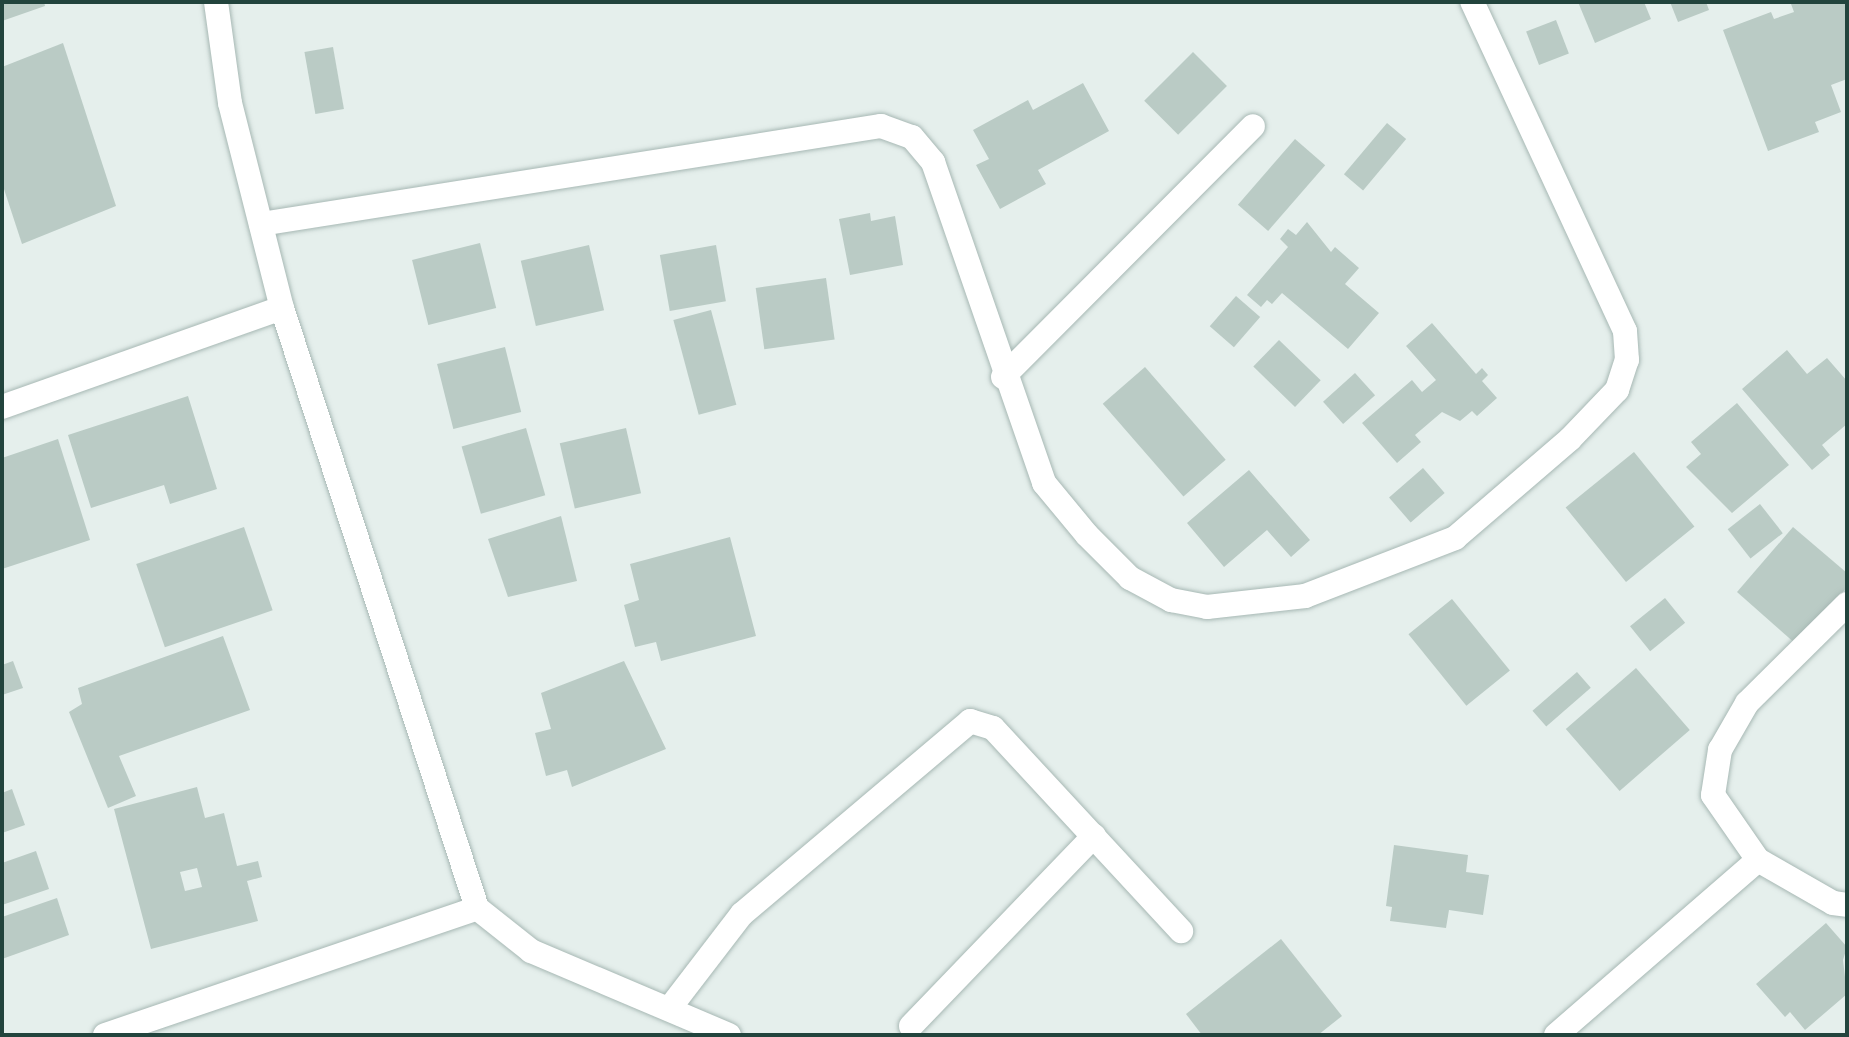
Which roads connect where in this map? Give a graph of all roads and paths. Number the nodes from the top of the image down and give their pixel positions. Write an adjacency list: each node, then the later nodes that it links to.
1 (216, 2): 4 (street)
2 (1472, 2): 6 (street)
3 (1253, 126): 6 (street)
4 (261, 224): 5 (street); 6 (street)
5 (282, 308): 7 (street); 12 (street)
6 (1003, 377)
7 (2, 407)
8 (1847, 604): 10 (street)
9 (1094, 836): 13 (street); 14 (street); 15 (street)
10 (1758, 860): 11 (street); 18 (street)
11 (1847, 905)
12 (477, 908): 14 (street); 16 (street)
13 (1181, 931)
14 (669, 1009): 17 (street)
15 (911, 1026)
16 (105, 1035)
17 (729, 1035)
18 (1556, 1035)

